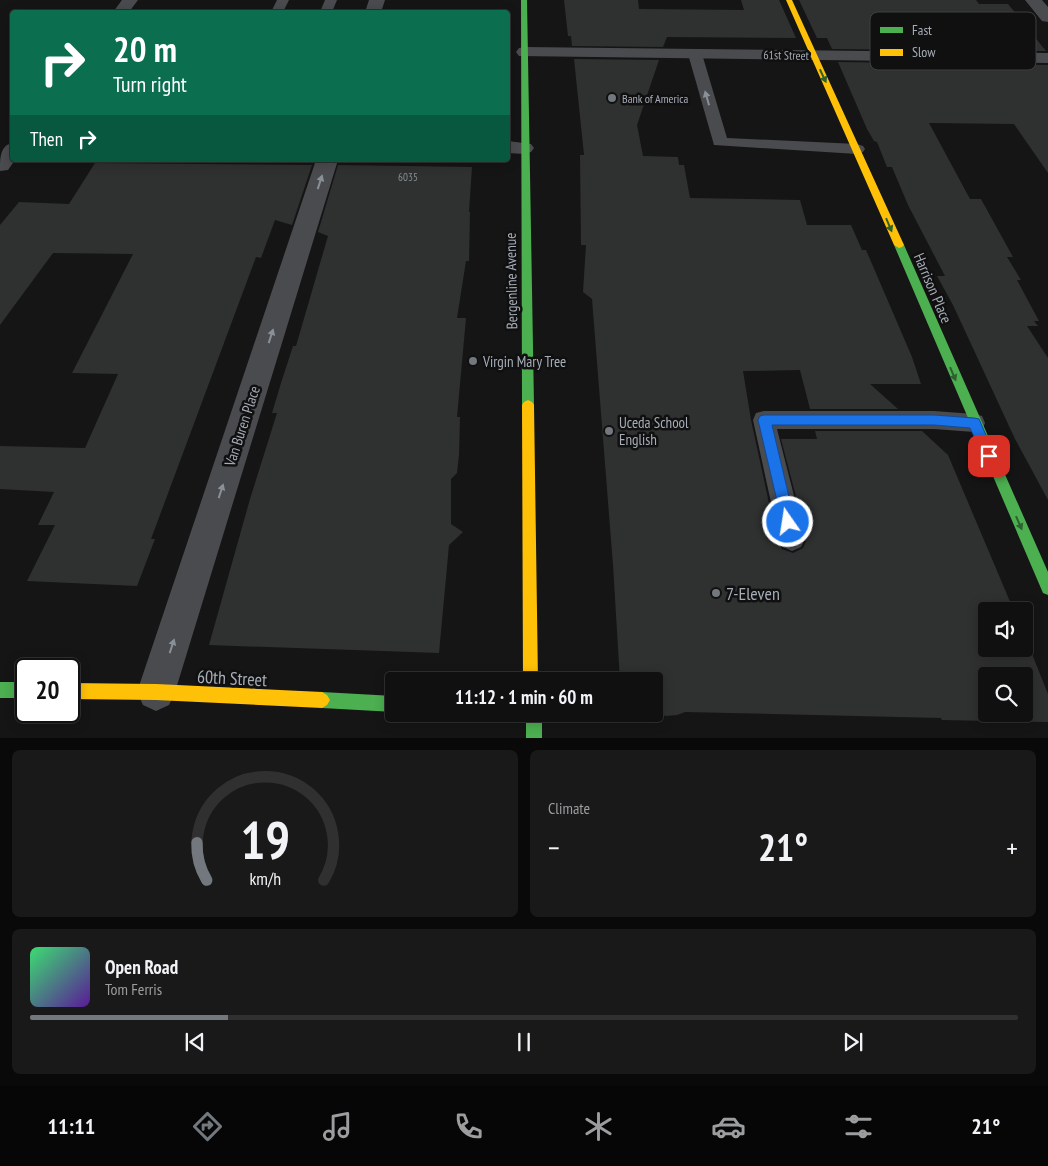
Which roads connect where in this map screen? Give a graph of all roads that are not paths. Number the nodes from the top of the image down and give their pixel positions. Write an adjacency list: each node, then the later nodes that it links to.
1 (130, 0): 5 (street)
2 (524, 0): 7 (street, Bergenline Avenue)
3 (789, 0): 9 (street, Harrison Place)
4 (1033, 0): 6 (street)
5 (122, 10)
6 (1048, 17)
7 (525, 52): 8 (street, 61st Street); 11 (street, Bergenline Avenue)
8 (696, 54): 9 (street, 61st Street); 12 (lane, one-way to 8)
9 (813, 56): 10 (street, 61st Street); 12 (street, Harrison Place, one-way to 12)
10 (870, 56)
11 (516, 148): 19 (street, Bergenline Avenue)
12 (857, 149): 16 (street, Harrison Place, one-way to 16)
13 (10, 152): 15 (street)
14 (326, 162): 23 (street, Van Buren Place, one-way to 14)
15 (0, 165)
16 (974, 423): 17 (lane); 18 (street, Harrison Place, one-way to 18)
17 (792, 539)
18 (1048, 588)
19 (531, 672)
20 (0, 690): 21 (street)
21 (15, 690)
22 (80, 691): 23 (street, 60th Street)
23 (156, 692): 24 (street, 60th Street)
24 (385, 704)
25 (534, 722): 26 (street)
26 (534, 738)

